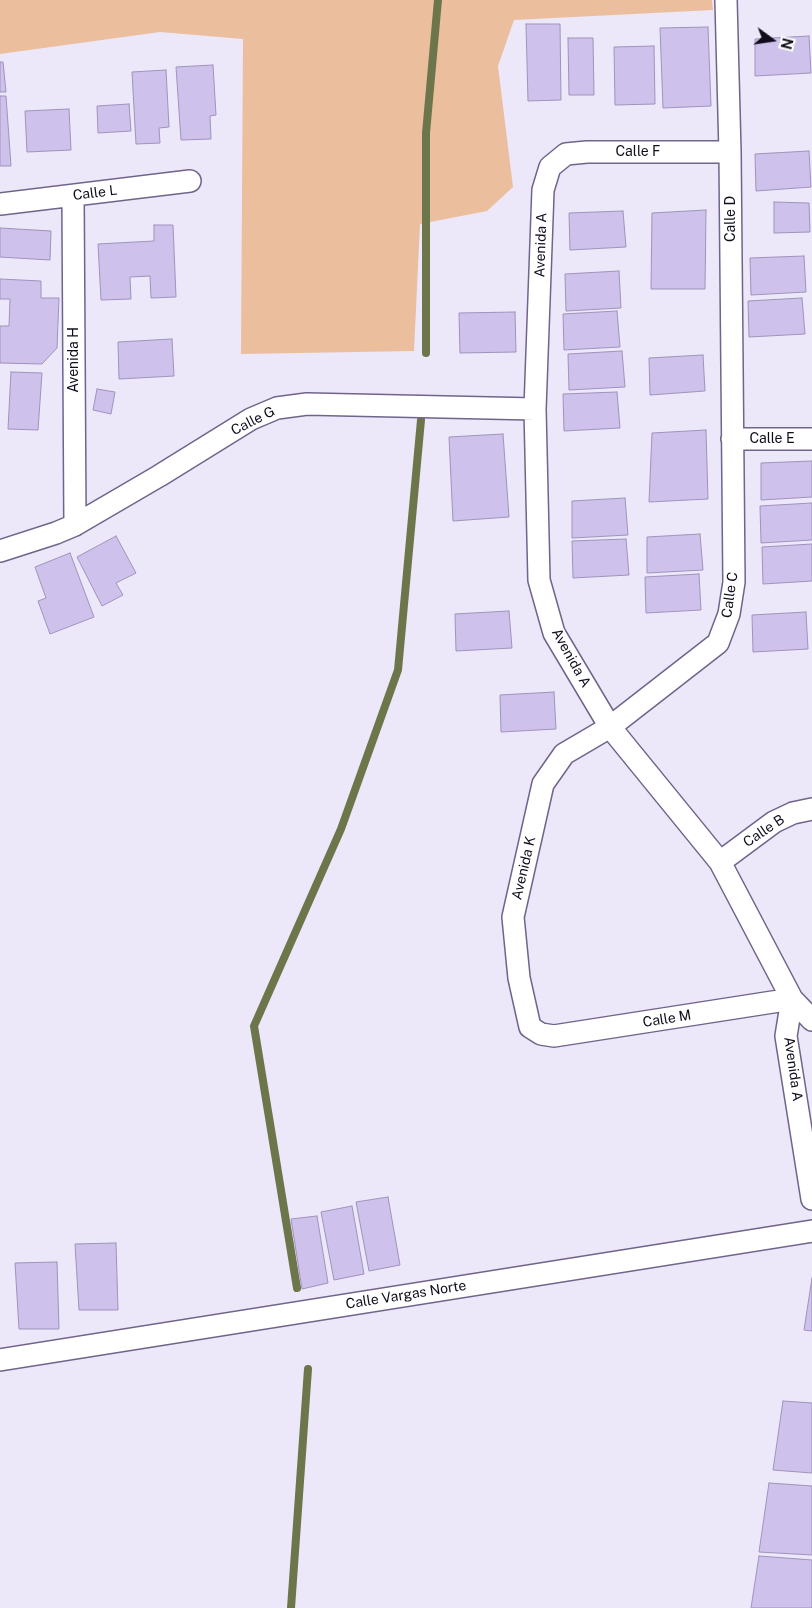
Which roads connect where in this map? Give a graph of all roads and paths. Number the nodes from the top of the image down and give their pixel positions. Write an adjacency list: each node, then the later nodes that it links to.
1 (726, 0): 2 (street, Calle D)
2 (730, 152): 3 (street, Calle F); 8 (street, Calle D)
3 (550, 167): 7 (street, Avenida A)
4 (190, 181): 5 (street, Calle L)
5 (73, 196): 6 (street, Calle L); 10 (street, Avenida H)
6 (0, 204)
7 (535, 409): 10 (street, Calle G); 12 (street, Avenida A)
8 (732, 439): 9 (street, Calle E); 12 (street, Calle C)
9 (812, 439)
10 (75, 525): 11 (street, Calle G)
11 (0, 552)
12 (610, 727): 14 (street, Avenida A); 17 (street, Avenida K)
13 (812, 808): 14 (street, Calle B)
14 (720, 862): 15 (street, Avenida A)
15 (792, 999): 16 (street, Avenida A); 17 (street, Calle M); 18 (street, Avenida A)
16 (812, 1020)
17 (541, 1034)
18 (812, 1199)
19 (812, 1231): 20 (street, Calle Vargas Norte)
20 (0, 1360)

